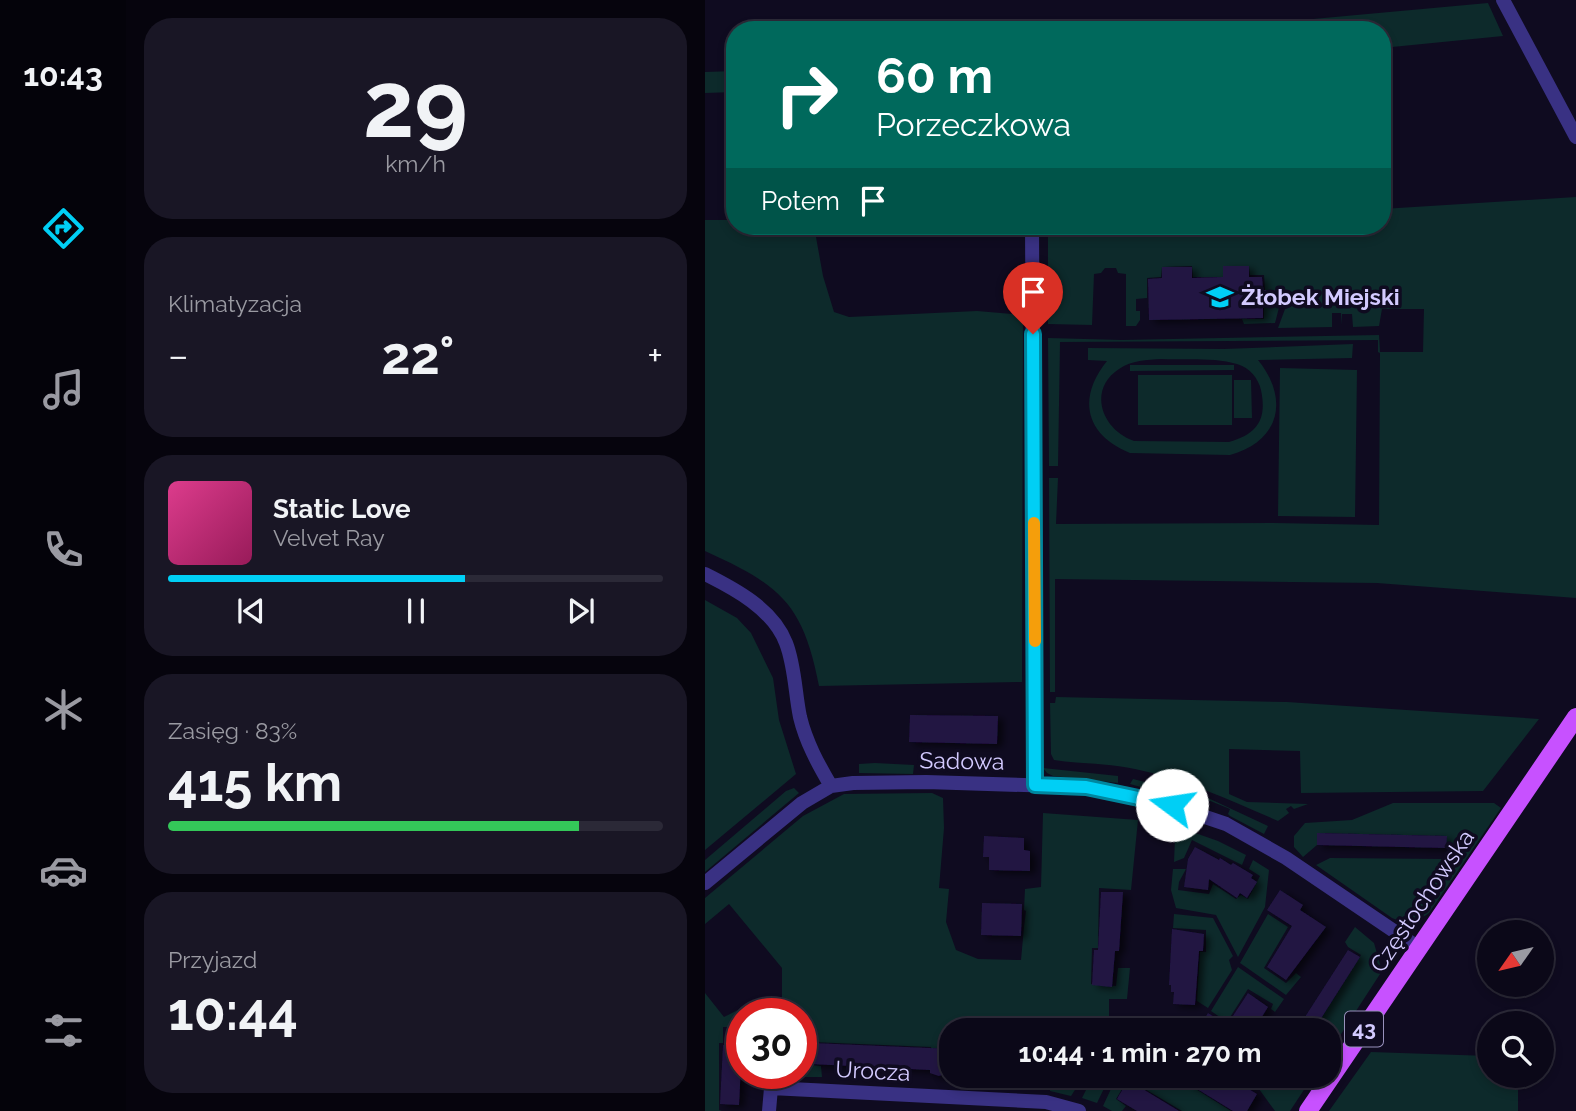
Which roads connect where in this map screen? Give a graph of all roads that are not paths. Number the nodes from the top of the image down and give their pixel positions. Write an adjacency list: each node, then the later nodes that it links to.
1 (1503, 0): 2 (street)
2 (1576, 138)
3 (1032, 235): 6 (street)
4 (705, 575): 7 (street)
5 (1576, 718): 9 (main road, Częstochowska / 43)
6 (1035, 785): 7 (street, Sadowa); 9 (street, Sadowa)
7 (831, 786): 8 (street, Sadowa)
8 (705, 883)
9 (1419, 948): 12 (main road, Częstochowska / 43)
10 (769, 1111): 11 (street, Urocza)
11 (1079, 1111)
12 (1308, 1111)

